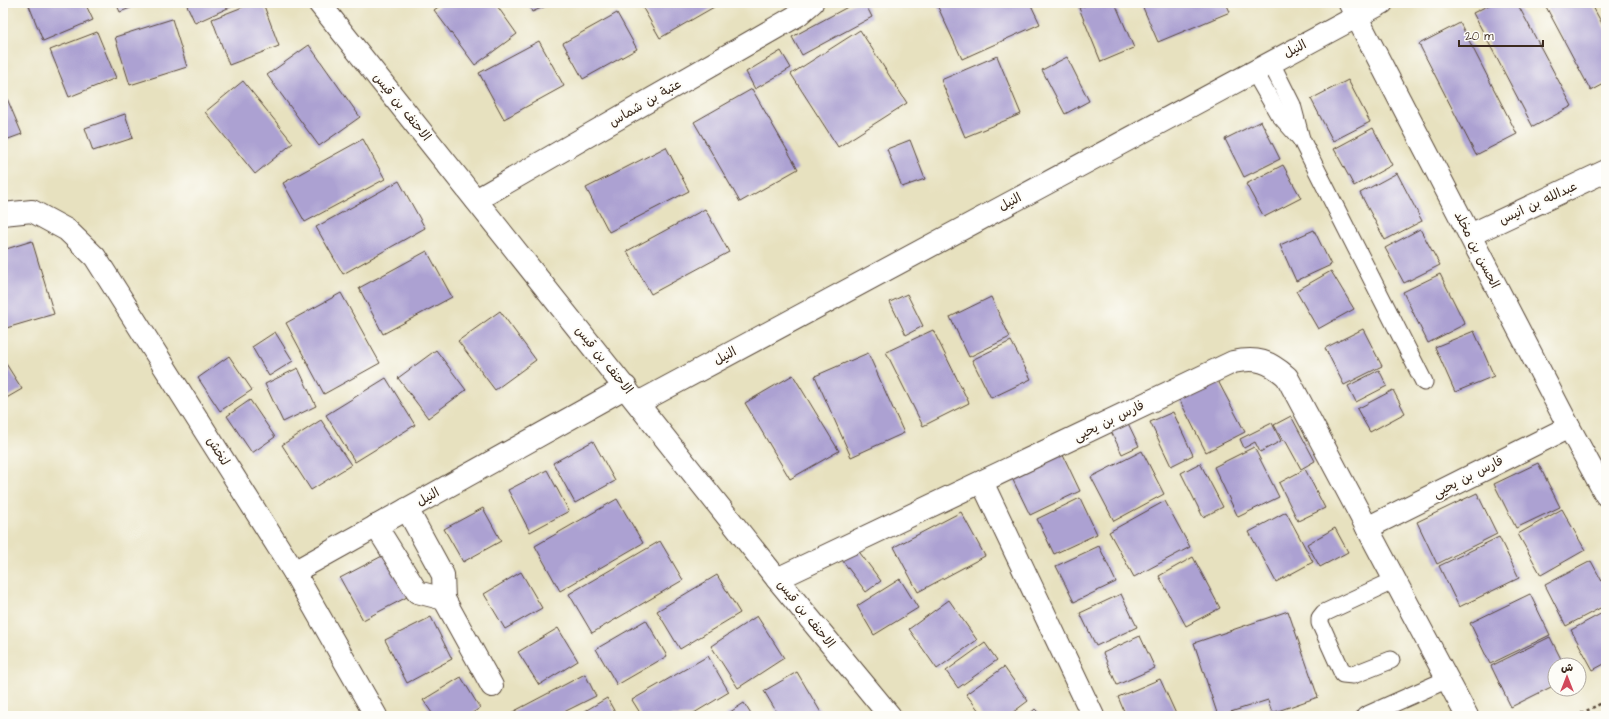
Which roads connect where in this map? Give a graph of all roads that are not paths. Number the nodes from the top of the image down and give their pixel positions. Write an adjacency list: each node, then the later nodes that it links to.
1 (319, 3): 7 (street, الاحنف بن قيس)
2 (812, 3): 7 (street, عتبة بن شماس)
3 (1382, 3): 4 (street, النيل)
4 (1353, 10): 5 (street, النيل); 9 (street, الحسن بن مخلد)
5 (1262, 67): 10 (lane); 11 (street, النيل)
6 (1606, 171): 9 (street, عبدالله بن انيس)
7 (476, 200): 11 (street, الاحنف بن قيس)
8 (3, 214): 18 (street, لنخش)
9 (1470, 235): 12 (street, الحسن بن مخلد)
10 (1424, 382)
11 (632, 395): 15 (street, النيل); 19 (street, الاحنف بن قيس)
12 (1569, 427): 14 (street, الحسن بن مخلد); 17 (street, فارس بن يحيى)
13 (982, 482): 17 (street, فارس بن يحيى); 19 (street, فارس بن يحيى); 27 (street)
14 (1606, 495)
15 (407, 509): 16 (street, النيل); 21 (street)
16 (376, 526): 18 (street, النيل); 21 (street)
17 (1367, 528): 20 (street, فارس بن يحيى)
18 (294, 572): 25 (street, لنخش)
19 (778, 579): 26 (street, الاحنف بن قيس)
20 (1395, 580): 22 (lane); 23 (street, فارس بن يحيى)
21 (444, 599): 24 (street)
22 (1391, 660)
23 (1448, 679): 28 (lane); 29 (street, فارس بن يحيى)
24 (492, 686)
25 (376, 716)
26 (890, 716)
27 (1093, 716)
28 (1365, 716)
29 (1467, 716)

